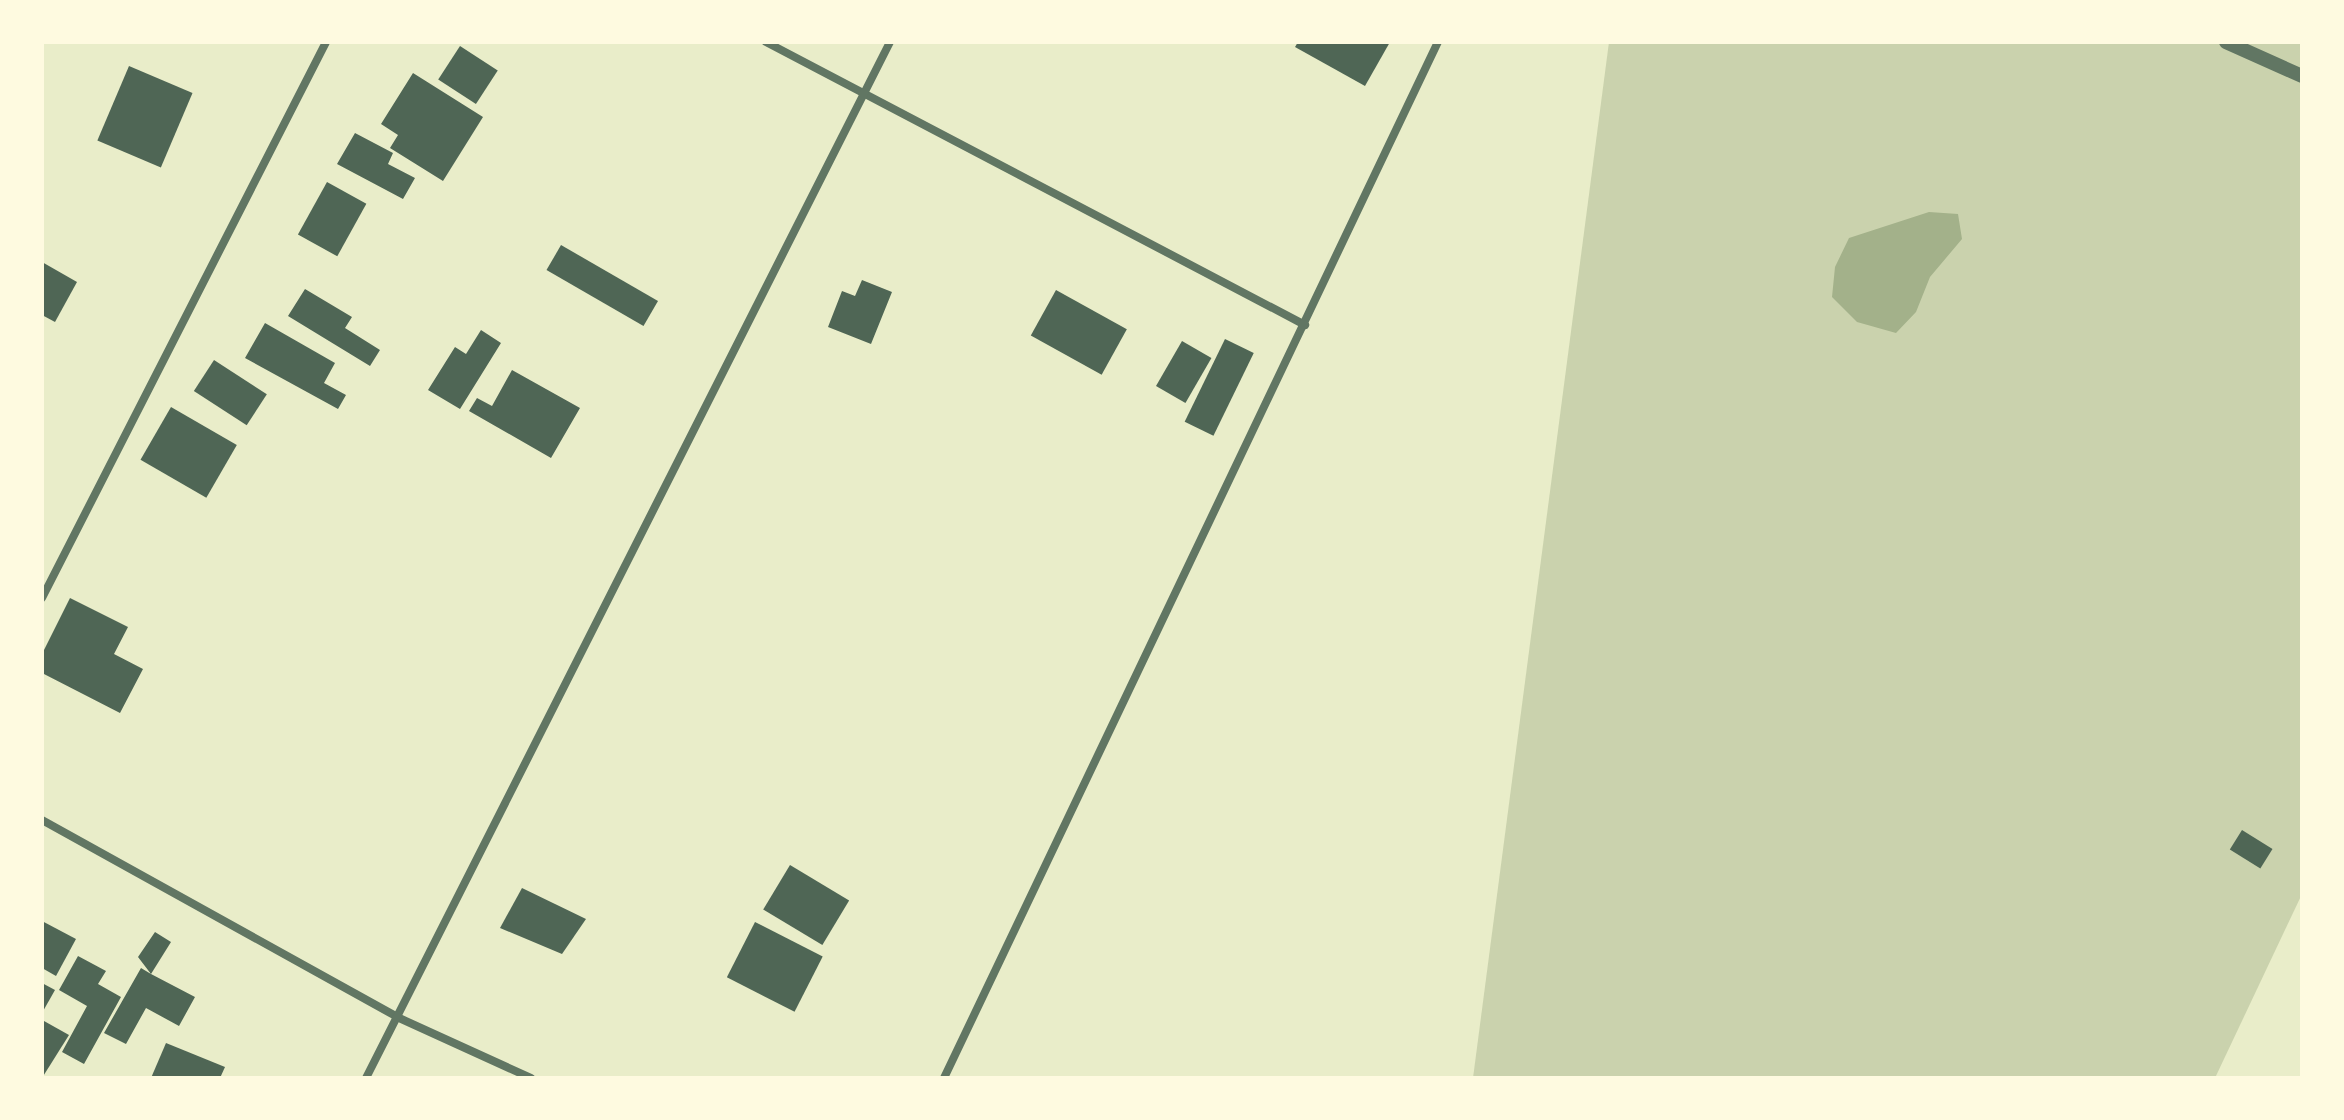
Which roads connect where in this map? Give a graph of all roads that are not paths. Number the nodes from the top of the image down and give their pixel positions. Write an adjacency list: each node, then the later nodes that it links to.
1 (326, 42): 9 (street)
2 (766, 42): 7 (street)
3 (890, 42): 7 (street)
4 (1438, 42): 8 (street)
5 (2226, 42): 6 (street)
6 (2302, 76)
7 (866, 94): 8 (street); 11 (street)
8 (1305, 325): 14 (street)
9 (42, 598)
10 (42, 820): 11 (street)
11 (397, 1017): 12 (street); 13 (street)
12 (366, 1078)
13 (531, 1078)
14 (944, 1078)

